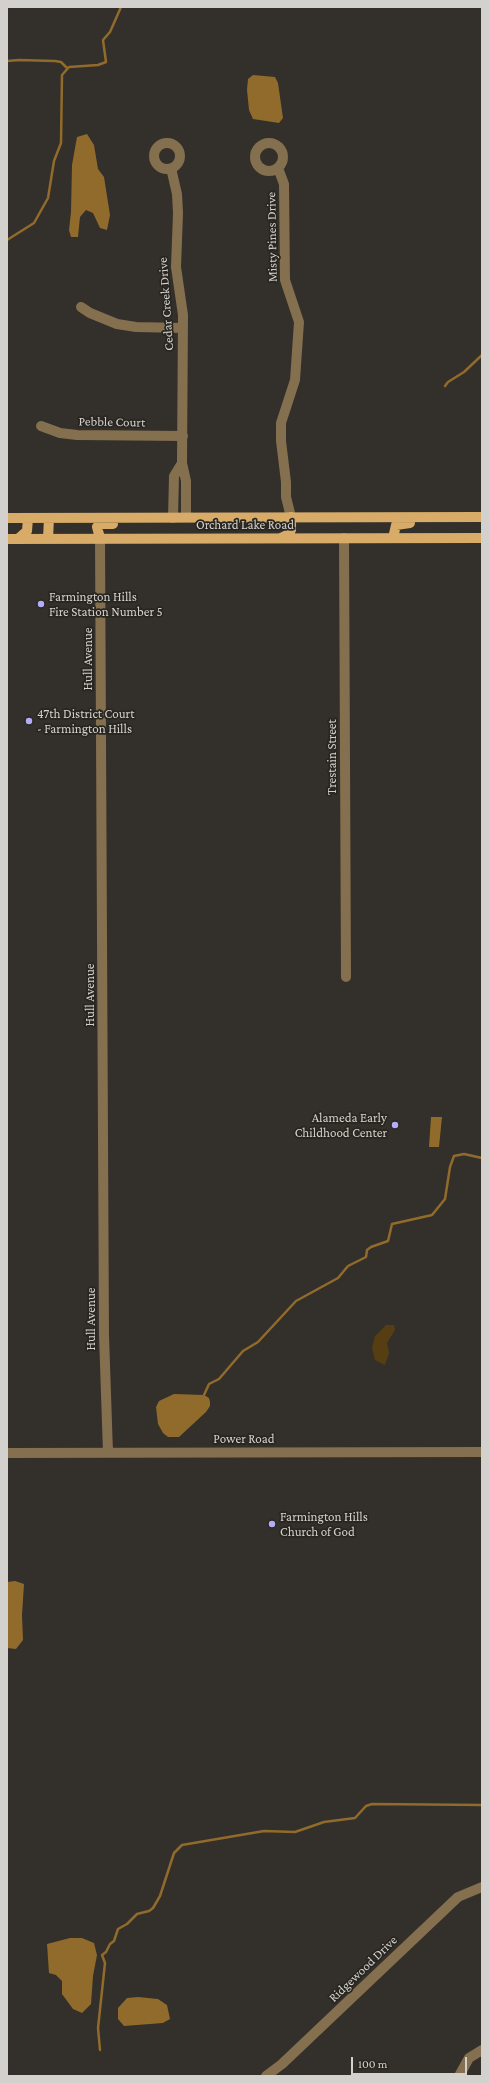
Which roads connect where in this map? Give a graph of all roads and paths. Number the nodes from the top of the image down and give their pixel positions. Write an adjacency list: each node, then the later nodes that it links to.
1 (171, 168): 4 (street, Cedar Creek Drive)
2 (278, 168): 9 (street, Misty Pines Drive)
3 (81, 308): 4 (street)
4 (182, 328): 6 (street, Cedar Creek Drive)
5 (41, 426): 6 (street, Pebble Court)
6 (184, 436): 7 (street, Cedar Creek Drive)
7 (182, 463): 8 (street, Cedar Creek Drive); 13 (street, Cedar Creek Drive)
8 (190, 517): 9 (main road, Orchard Lake Road); 13 (main road, Orchard Lake Road); 15 (main road)
9 (291, 517): 14 (main road, Orchard Lake Road); 16 (main road)
10 (7, 518): 11 (main road, Orchard Lake Road)
11 (28, 518): 12 (main road, Orchard Lake Road); 21 (main road)
12 (49, 518): 13 (main road, Orchard Lake Road); 22 (main road)
13 (173, 518)
14 (482, 518): 18 (main road)
15 (100, 538): 16 (main road, Orchard Lake Road); 22 (main road, Orchard Lake Road); 26 (street, Hull Avenue)
16 (281, 538): 17 (main road, Orchard Lake Road)
17 (344, 538): 18 (main road, Orchard Lake Road); 23 (street, Trestain Street)
18 (393, 538): 19 (main road, Orchard Lake Road)
19 (482, 538)
20 (7, 539): 21 (main road, Orchard Lake Road)
21 (18, 539): 22 (main road, Orchard Lake Road)
22 (48, 539)
23 (346, 977)
24 (482, 1452): 26 (street, Power Road)
25 (7, 1453): 26 (street, Power Road)
26 (108, 1453)
27 (482, 1887): 29 (street, Ridgewood Drive)
28 (482, 2050): 30 (street)
29 (266, 2076)
30 (459, 2076)

